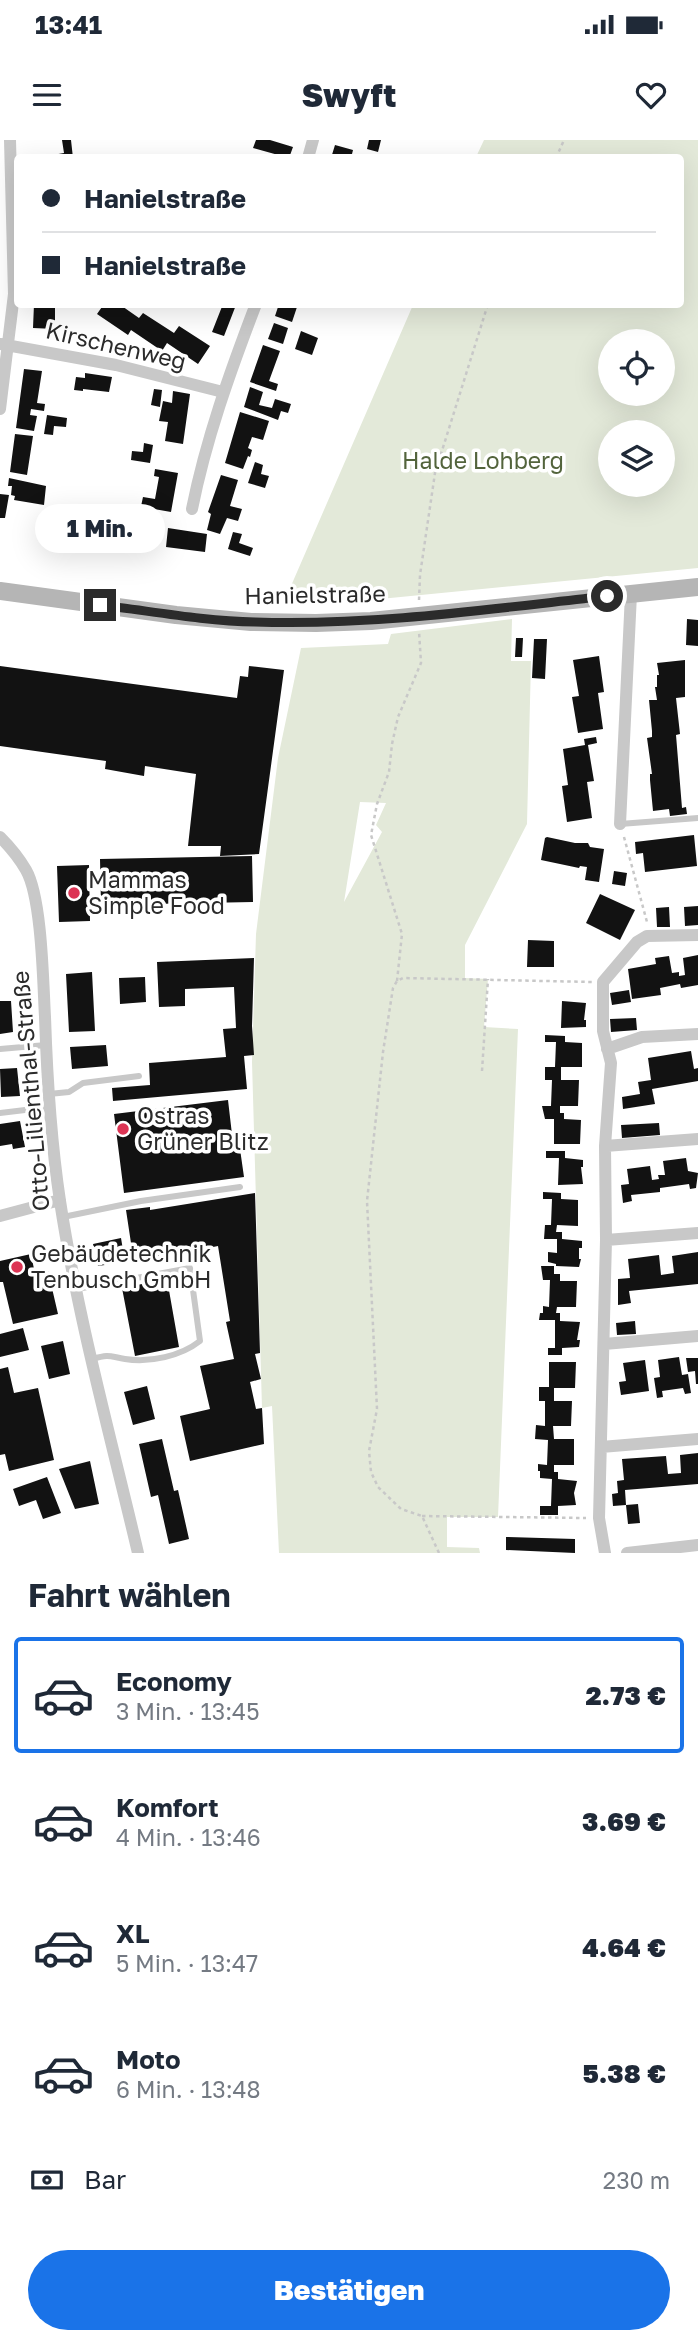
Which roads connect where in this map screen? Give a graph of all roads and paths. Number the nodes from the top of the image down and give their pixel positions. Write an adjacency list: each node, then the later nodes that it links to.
1 (10, 140): 4 (street)
2 (254, 308): 5 (street)
3 (487, 308): 11 (path)
4 (5, 344): 5 (street, Kirschenweg); 6 (street)
5 (223, 392): 7 (street)
6 (0, 409)
7 (192, 509)
8 (698, 587): 10 (main road, Hanielstraße)
9 (0, 591): 11 (main road, Hanielstraße)
10 (631, 594): 11 (main road, Hanielstraße); 13 (street)
11 (419, 616): 18 (path)
12 (698, 818): 13 (lane)
13 (620, 824): 16 (path)
14 (0, 837): 21 (street, Otto-Lilienthal-Straße)
15 (698, 935): 16 (street)
16 (647, 936): 19 (street)
17 (488, 979): 18 (path); 19 (path); 24 (path)
18 (397, 981): 42 (path)
19 (603, 982): 23 (street)
20 (698, 1034): 23 (street)
21 (46, 1045): 22 (lane); 26 (street, Otto-Lilienthal-Straße)
22 (0, 1049)
23 (607, 1049): 29 (street)
24 (482, 1070)
25 (139, 1076): 26 (lane)
26 (50, 1100): 27 (lane); 31 (street, Otto-Lilienthal-Straße)
27 (0, 1113)
28 (698, 1139): 29 (street)
29 (605, 1146): 35 (street)
30 (240, 1187): 33 (lane)
31 (60, 1200): 32 (street); 33 (street, Otto-Lilienthal-Straße)
32 (0, 1216)
33 (63, 1217): 36 (street, Otto-Lilienthal-Straße)
34 (698, 1233): 35 (street)
35 (606, 1240): 38 (street)
36 (77, 1289): 39 (street, Otto-Lilienthal-Straße); 39 (lane)
37 (698, 1336): 38 (street)
38 (604, 1344): 41 (street)
39 (92, 1359): 45 (street, Otto-Lilienthal-Straße)
40 (698, 1438): 41 (street)
41 (601, 1447): 43 (street)
42 (422, 1516): 43 (path); 46 (path)
43 (599, 1518): 47 (street)
44 (698, 1545): 48 (street)
45 (138, 1553)
46 (439, 1553)
47 (605, 1553)
48 (627, 1553)

